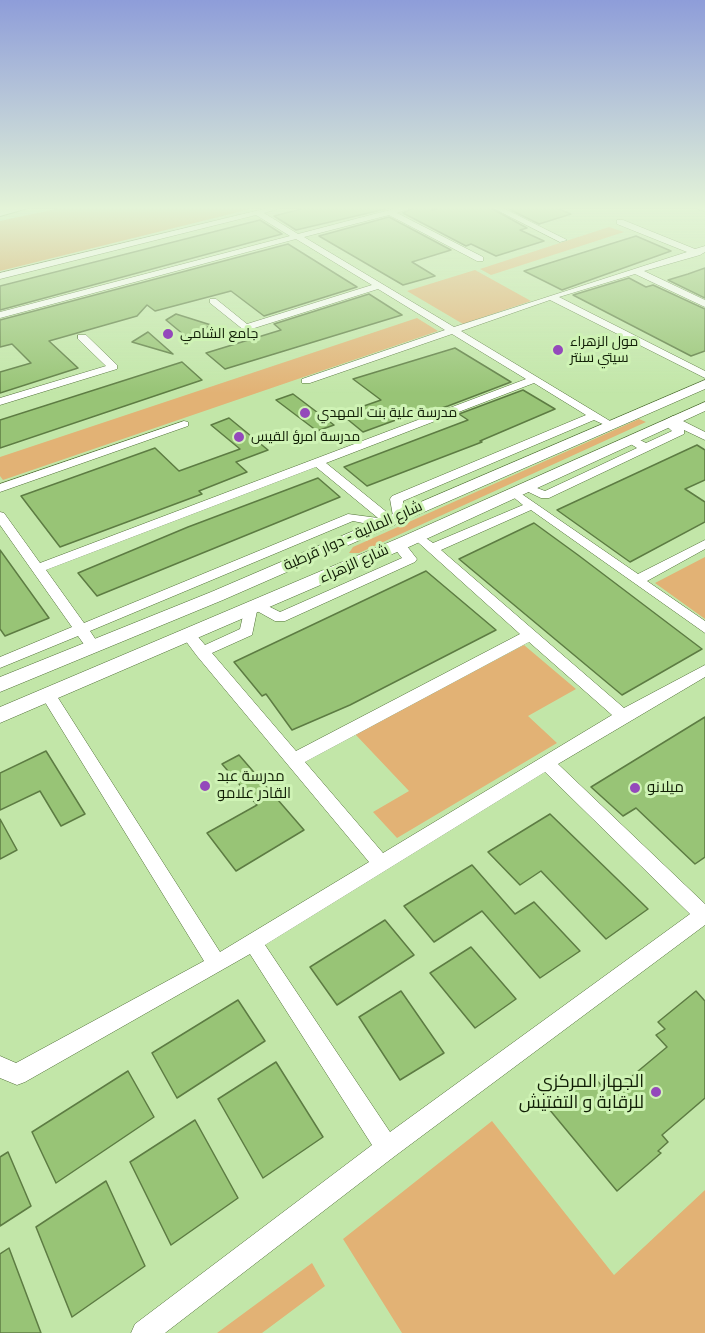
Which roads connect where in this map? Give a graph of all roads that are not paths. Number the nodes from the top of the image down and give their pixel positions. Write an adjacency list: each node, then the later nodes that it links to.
1 (27, 269): 5 (street)
2 (174, 269): 10 (street)
3 (351, 269): 6 (street)
4 (635, 270): 7 (street); 9 (street)
5 (0, 276)
6 (379, 286): 8 (street); 11 (street)
7 (551, 297): 11 (street); 13 (street)
8 (213, 301)
9 (705, 304)
10 (0, 315)
11 (452, 330): 14 (street); 15 (street)
12 (81, 338): 16 (street)
13 (704, 376): 18 (main road, شارع المالية - دوار قرطبة)
14 (535, 379): 19 (street); 25 (street)
15 (306, 381)
16 (0, 402)
17 (705, 406): 20 (main road, شارع الزهراء)
18 (640, 411): 19 (main road, شارع المالية - دوار قرطبة); 20 (main road)
19 (602, 420): 26 (street); 27 (main road, شارع المالية - دوار قرطبة)
20 (668, 422): 22 (street); 23 (main road, شارع الزهراء); 24 (street)
21 (184, 424): 28 (street)
22 (705, 437)
23 (630, 439): 24 (street); 29 (main road, شارع الزهراء)
24 (646, 448): 29 (street)
25 (318, 462): 32 (street); 38 (street)
26 (466, 470): 27 (street); 32 (street)
27 (480, 481): 32 (main road, شارع المالية - دوار قرطبة)
28 (0, 488)
29 (519, 490): 30 (street); 33 (main road, شارع الزهراء)
30 (531, 505): 36 (street); 41 (street)
31 (0, 516): 38 (street)
32 (390, 520): 37 (main road, شارع المالية - دوار قرطبة); 40 (street)
33 (417, 536): 34 (main road, شارع الزهراء); 36 (street)
34 (398, 544): 39 (main road, شارع الزهراء); 43 (street)
35 (705, 544): 41 (street)
36 (431, 549): 46 (street)
37 (321, 551): 39 (main road); 42 (main road, شارع المالية - دوار قرطبة)
38 (39, 568): 45 (street)
39 (340, 570): 43 (main road, شارع الزهراء)
40 (219, 573): 42 (street); 45 (street)
41 (638, 580): 44 (street)
42 (235, 588): 48 (main road, شارع المالية - دوار قرطبة)
43 (254, 608): 47 (main road, شارع الزهراء); 49 (street)
44 (705, 628)
45 (82, 631): 48 (street); 50 (street)
46 (530, 635): 55 (street); 56 (street)
47 (189, 636): 49 (street); 53 (main road, شارع الزهراء)
48 (93, 646): 52 (main road, شارع المالية - دوار قرطبة)
49 (202, 651): 56 (street)
50 (0, 663)
51 (705, 670): 55 (street)
52 (0, 685)
53 (48, 694): 54 (main road, شارع الزهراء); 61 (street)
54 (0, 715)
55 (623, 716): 57 (street)
56 (294, 760): 58 (street)
57 (547, 763): 58 (street); 59 (street)
58 (381, 864): 60 (street)
59 (705, 915): 63 (street)
60 (253, 943): 61 (street); 63 (street)
61 (217, 964): 62 (street)
62 (0, 1067)
63 (387, 1148): 64 (street)
64 (144, 1333)

